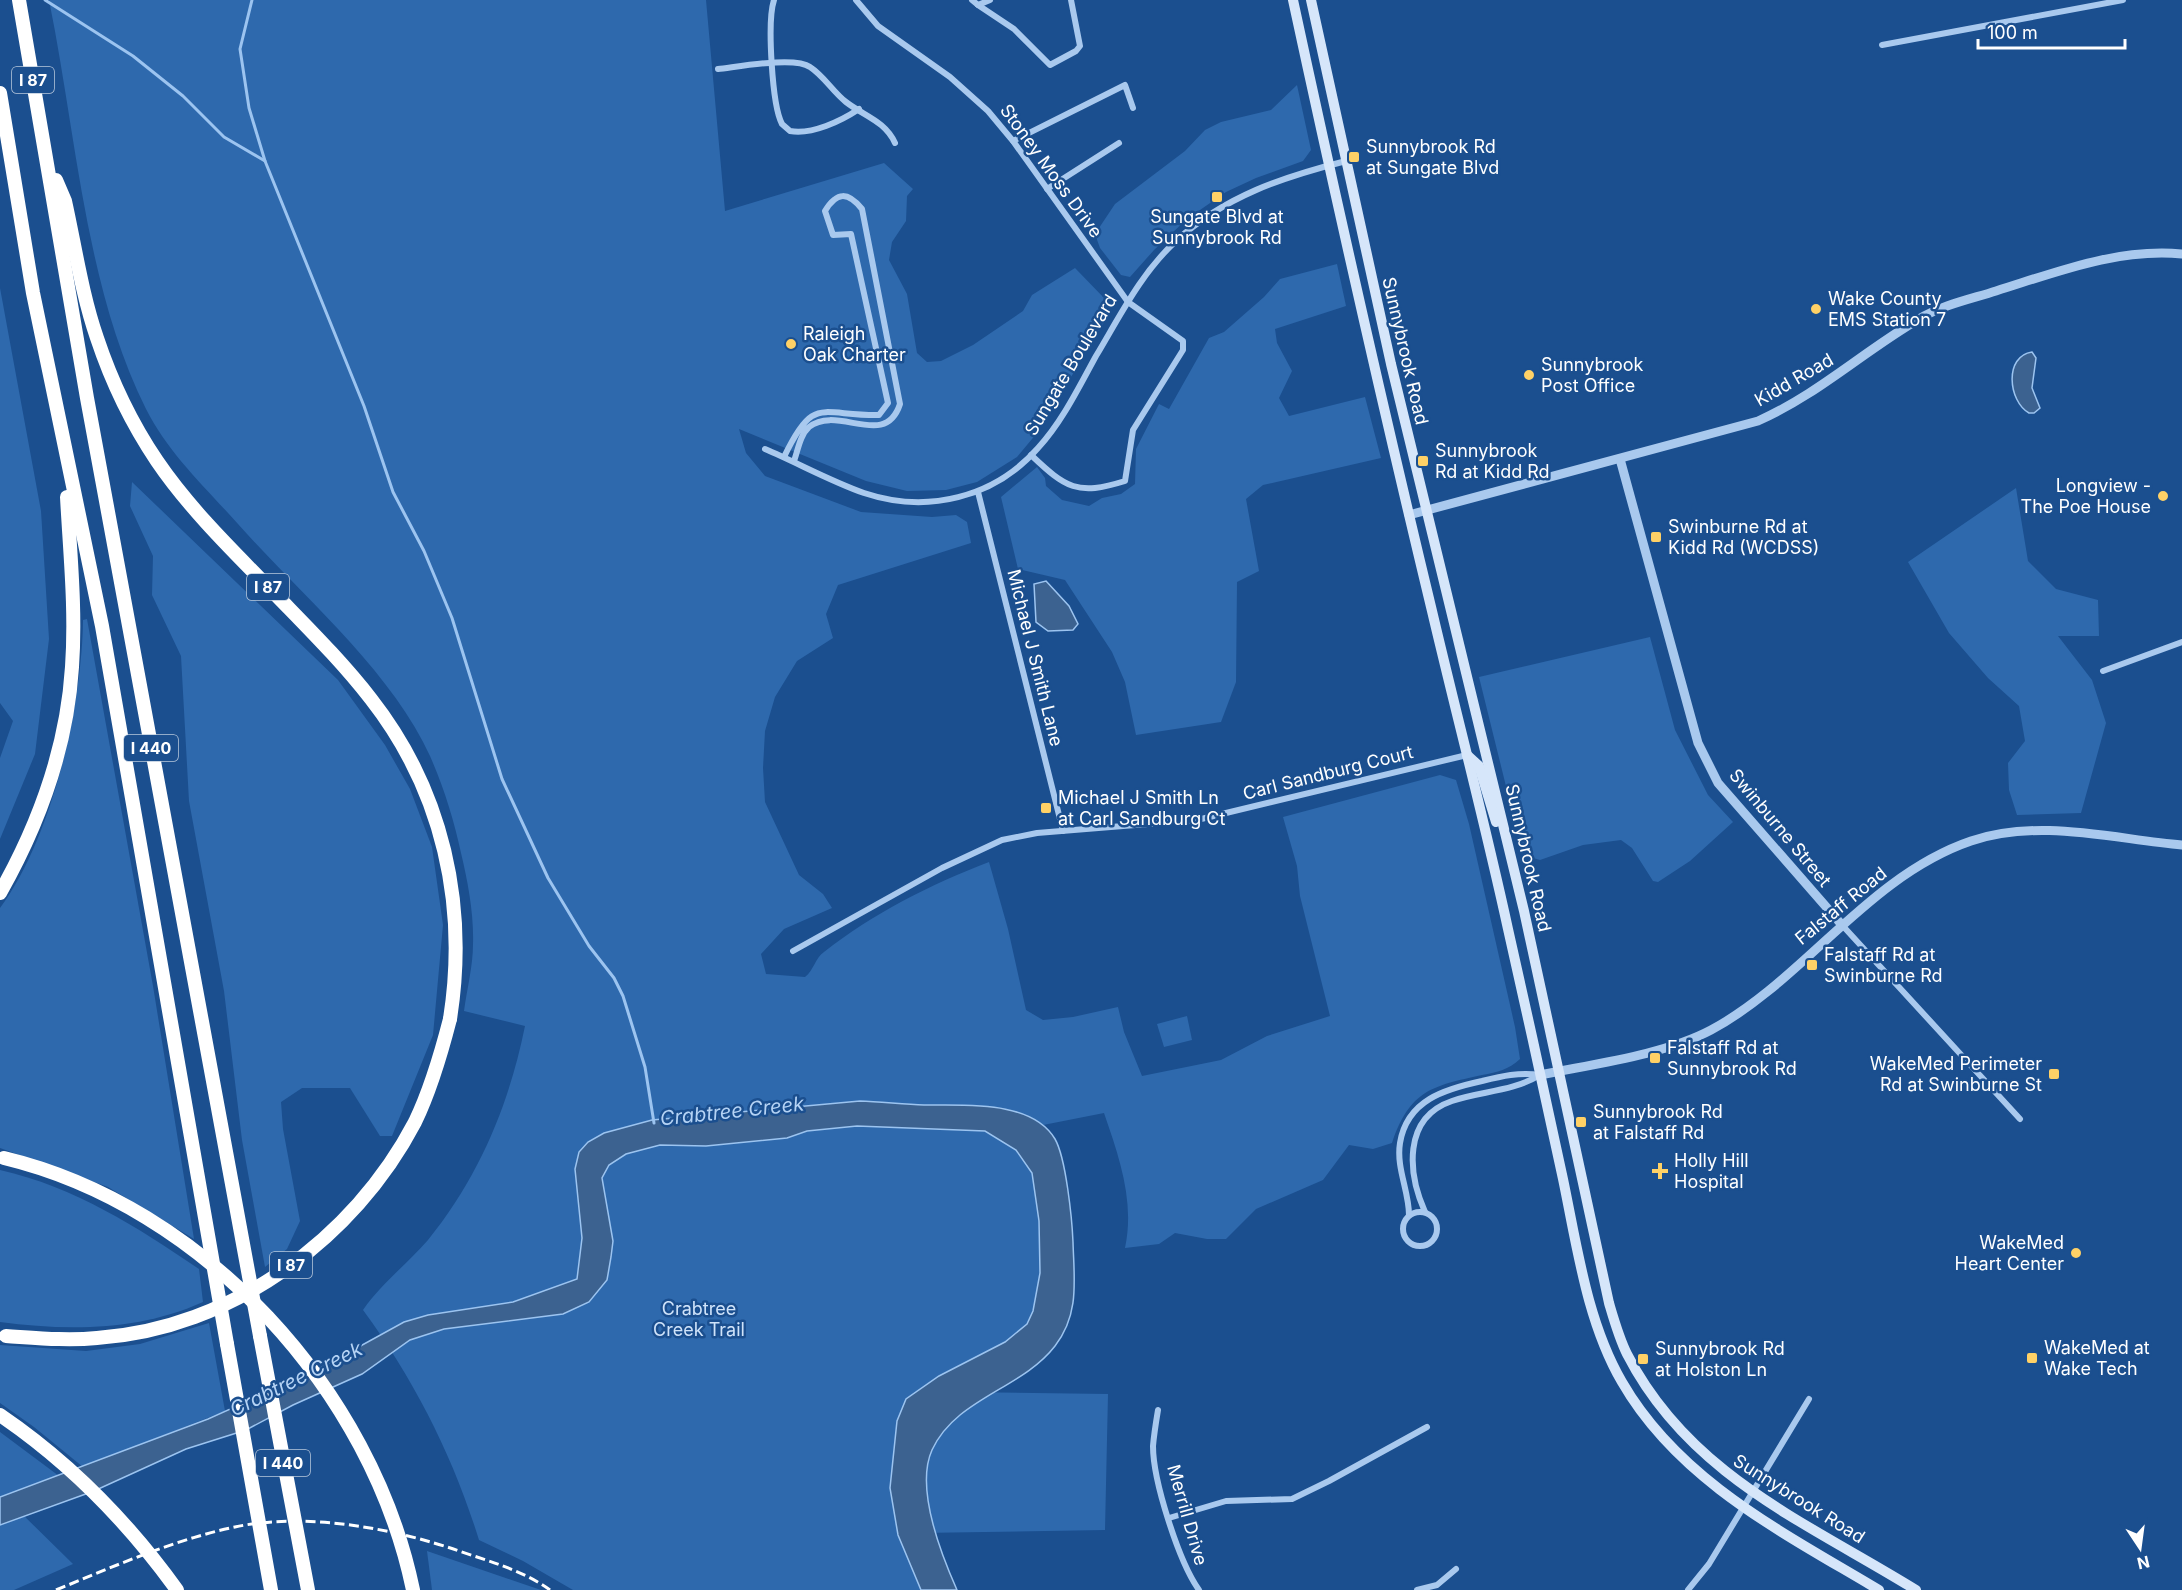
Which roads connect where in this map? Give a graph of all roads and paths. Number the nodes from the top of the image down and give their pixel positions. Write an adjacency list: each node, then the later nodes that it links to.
1 (19, 0): 19 (highway, I 87)
2 (774, 0): 11 (street)
3 (856, 0): 16 (street, Stoney Moss Drive)
4 (990, 0): 9 (street)
5 (1071, 0): 9 (street)
6 (1293, 0): 21 (main road, Sunnybrook Road)
7 (1311, 0): 20 (main road, Sunnybrook Road)
8 (2123, 0): 10 (street)
9 (975, 2)
10 (1882, 45)
11 (773, 64): 12 (street); 15 (street); 15 (street)
12 (718, 69)
13 (0, 93): 28 (highway, I 87)
14 (1133, 108): 16 (street)
15 (859, 109): 17 (street)
16 (1013, 141): 22 (street, Stoney Moss Drive)
17 (895, 143)
18 (1119, 143): 22 (street)
19 (47, 159): 49 (highway, I 87, bridge); 60 (highway, I 440, bridge)
20 (1346, 161): 21 (street, Sungate Boulevard); 32 (main road, Sunnybrook Road)
21 (1328, 165): 24 (street, Sungate Boulevard); 33 (main road, Sunnybrook Road)
22 (1047, 189): 24 (street, Stoney Moss Drive)
23 (2182, 254): 29 (street, Kidd Road)
24 (1128, 302): 26 (street, Sungate Boulevard); 26 (street, Stoney Moss Drive)
25 (765, 449): 27 (street, Sungate Boulevard)
26 (1031, 455): 31 (street, Sungate Boulevard)
27 (784, 457): 30 (street, Sungate Boulevard); 30 (street)
28 (65, 459): 40 (highway, I 87); 59 (highway, I 440, bridge)
29 (1620, 459): 32 (street, Kidd Road); 41 (street, Swinburne Street)
30 (794, 461): 31 (street, Sungate Boulevard)
31 (978, 492): 37 (street, Michael J Smith Lane)
32 (1427, 511): 33 (street, Kidd Road); 38 (main road, Sunnybrook Road)
33 (1409, 515): 36 (main road, Sunnybrook Road)
34 (2182, 642): 35 (street)
35 (2103, 671)
36 (1467, 755): 37 (street, Carl Sandburg Court); 38 (main road); 44 (main road, Sunnybrook Road)
37 (1063, 831): 42 (street, Carl Sandburg Court)
38 (1504, 834): 43 (main road, Sunnybrook Road)
39 (2182, 845): 41 (street, Falstaff Road)
40 (0, 893)
41 (1842, 925): 43 (street, Falstaff Road); 45 (street, Swinburne Street)
42 (793, 951)
43 (1558, 1071): 44 (street, Falstaff Road); 54 (main road, Sunnybrook Road)
44 (1540, 1075): 47 (street, Falstaff Road); 48 (street, Falstaff Road); 55 (main road, Sunnybrook Road)
45 (2020, 1119)
46 (2, 1158): 61 (highway, bridge)
47 (1425, 1212): 48 (street); 48 (street, Falstaff Road)
48 (1409, 1215)
49 (3, 1335)
50 (1809, 1400): 54 (street)
51 (1158, 1410): 56 (street, Merrill Drive)
52 (0, 1415): 58 (highway, bridge)
53 (1427, 1427): 56 (street)
54 (1752, 1492): 55 (street); 66 (main road, Sunnybrook Road)
55 (1742, 1507): 64 (street); 65 (main road, Sunnybrook Road)
56 (1169, 1518): 62 (street, Merrill Drive)
57 (1456, 1569): 63 (street)
58 (177, 1590)
59 (271, 1590)
60 (308, 1590)
61 (412, 1590)
62 (1199, 1590)
63 (1417, 1590)
64 (1688, 1590)
65 (1879, 1590)
66 (1916, 1590)

